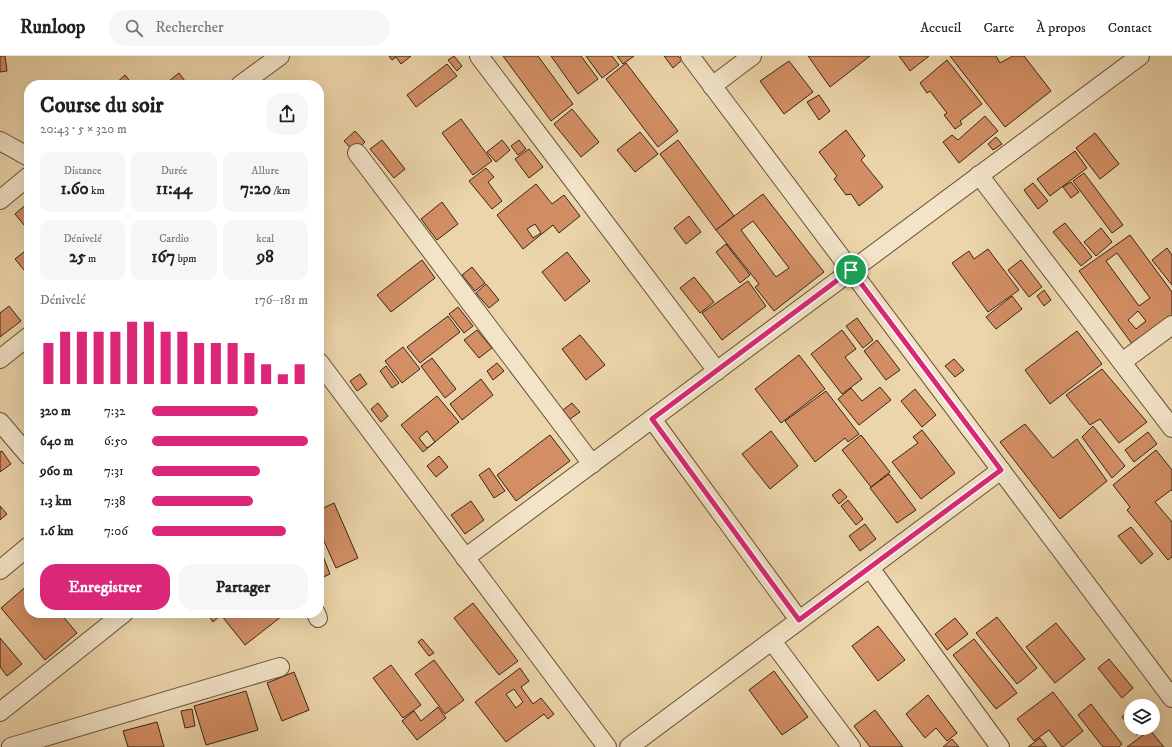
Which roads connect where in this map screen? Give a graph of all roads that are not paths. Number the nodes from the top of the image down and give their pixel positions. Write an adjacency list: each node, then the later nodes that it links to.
1 (279, 56): 6 (street)
2 (479, 56): 20 (street)
3 (690, 56): 7 (street)
4 (752, 56): 7 (street)
5 (1140, 56): 11 (street)
6 (247, 80)
7 (712, 86): 14 (street)
8 (0, 141): 10 (street)
9 (356, 153): 25 (street)
10 (24, 155)
11 (979, 175): 14 (street); 18 (street)
12 (24, 180): 13 (street)
13 (0, 200)
14 (851, 270): 20 (street); 26 (street)
15 (1172, 325): 18 (street)
16 (24, 340): 17 (street)
17 (0, 359)
18 (1122, 362): 23 (street)
19 (324, 369): 28 (street)
20 (717, 371): 21 (street)
21 (652, 419): 25 (street); 32 (street)
22 (0, 422): 24 (street)
23 (1172, 428)
24 (24, 450)
25 (592, 464): 28 (street)
26 (1001, 470): 29 (street); 35 (street)
27 (24, 550): 30 (street)
28 (465, 558): 39 (street)
29 (870, 568): 32 (street); 42 (street)
30 (0, 570)
31 (118, 618): 37 (street)
32 (799, 620): 33 (street)
33 (772, 641): 40 (street); 41 (street)
34 (280, 667): 38 (street)
35 (1166, 677): 36 (street)
36 (1172, 698)
37 (0, 712)
38 (11, 747)
39 (607, 747)
40 (629, 747)
41 (851, 747)
42 (1000, 747)

